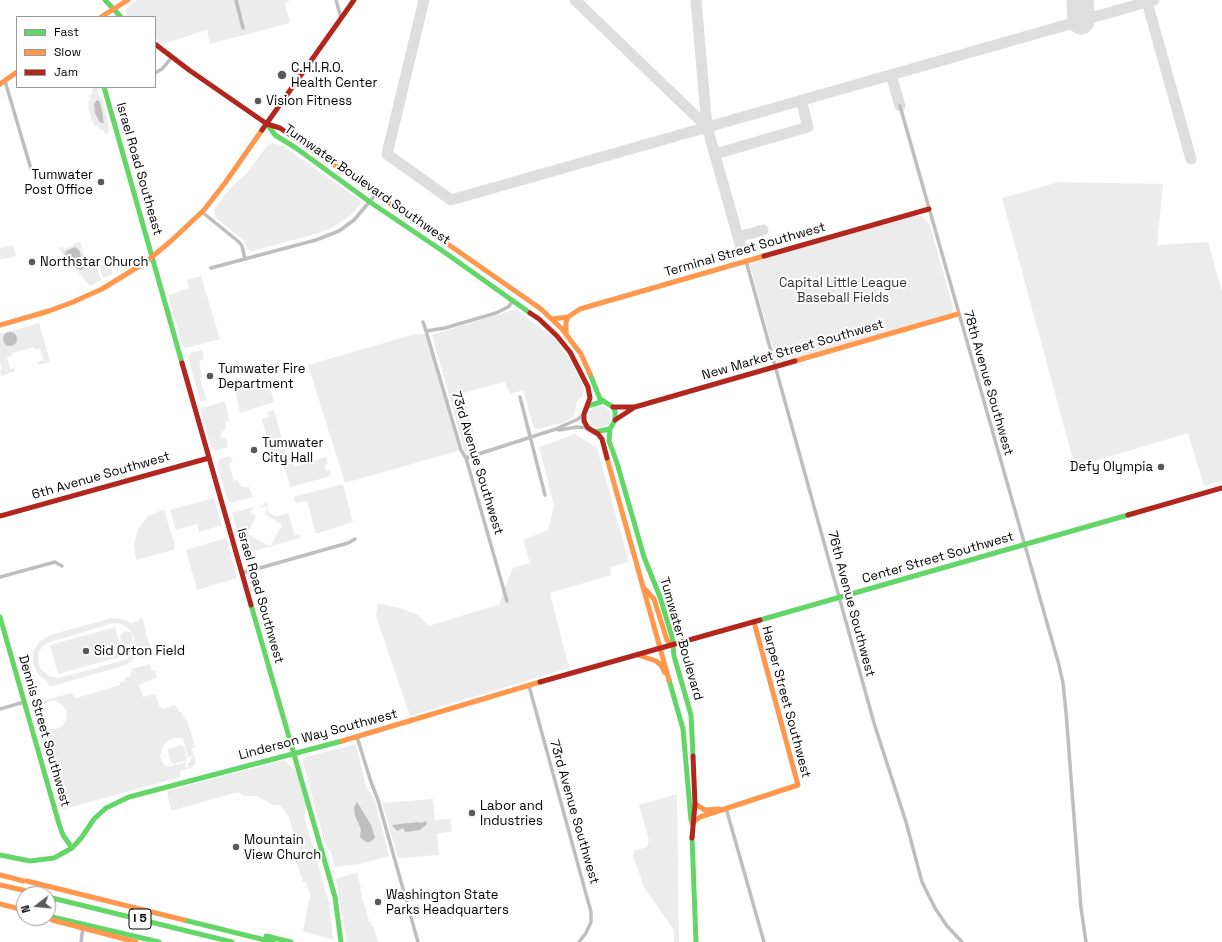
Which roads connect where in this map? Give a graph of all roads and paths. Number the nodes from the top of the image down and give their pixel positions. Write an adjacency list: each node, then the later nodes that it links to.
1 (105, 0): 6 (main road)
2 (128, 0): 6 (main road)
3 (236, 0): 10 (street)
4 (336, 0): 9 (street)
5 (354, 0): 9 (main road)
6 (113, 10): 7 (main road); 8 (main road)
7 (103, 16)
8 (120, 16)
9 (341, 18): 19 (main road)
10 (244, 28)
11 (156, 45): 12 (main road)
12 (172, 57): 13 (street); 19 (main road)
13 (156, 72)
14 (16, 73): 15 (main road)
15 (5, 80): 16 (main road); 20 (street)
16 (0, 84)
17 (106, 88): 25 (main road, Israel Road Southeast)
18 (900, 106): 23 (street, 78th Avenue Southwest)
19 (267, 124): 21 (main road, Tumwater Boulevard Southwest); 22 (main road, Tumwater Boulevard Southwest); 24 (main road)
20 (31, 169)
21 (376, 194): 22 (street); 32 (main road, Tumwater Boulevard Southwest)
22 (370, 202): 26 (street); 29 (main road, Tumwater Boulevard Southwest)
23 (929, 209): 27 (main road, Terminal Street Southwest); 30 (street, 78th Avenue Southwest)
24 (202, 212): 25 (main road); 26 (street)
25 (152, 257): 34 (main road); 50 (main road, Israel Road Southwest)
26 (246, 259): 28 (street)
27 (746, 261): 31 (main road, Terminal Street Southwest); 37 (street, 76th Avenue Southwest)
28 (211, 268)
29 (514, 300): 35 (street); 40 (main road, Tumwater Boulevard Southwest)
30 (958, 314): 37 (main road, New Market Street Southwest); 56 (street, 78th Avenue Southwest)
31 (568, 317): 32 (main road, Terminal Street Southwest); 36 (main road)
32 (552, 319): 36 (main road, Tumwater Boulevard Southwest)
33 (423, 322): 35 (street, 73rd Avenue Southwest)
34 (0, 325)
35 (426, 331): 51 (street, 73rd Avenue Southwest)
36 (566, 334): 39 (main road, Tumwater Boulevard Southwest)
37 (775, 366): 42 (main road, New Market Street Southwest); 61 (street, 76th Avenue Southwest)
38 (520, 397): 49 (street)
39 (604, 401): 40 (main road); 41 (main road)
40 (588, 406): 43 (main road)
41 (613, 407): 42 (main road, New Market Street Southwest); 44 (main road)
42 (635, 407): 44 (main road, New Market Street Southwest)
43 (584, 414): 45 (main road); 46 (street)
44 (615, 420): 47 (main road)
45 (588, 428): 46 (street); 48 (main road)
46 (556, 429): 49 (street)
47 (610, 429): 48 (main road); 65 (main road, Tumwater Boulevard)
48 (595, 432): 60 (main road, Tumwater Boulevard)
49 (531, 438): 51 (street); 53 (street)
50 (209, 458): 54 (main road, 6th Avenue Southwest); 58 (main road, Israel Road Southwest)
51 (466, 458): 62 (street, 73rd Avenue Southwest)
52 (1222, 488): 56 (main road, Center Street Southwest)
53 (545, 495)
54 (0, 516)
55 (355, 539): 58 (street)
56 (1024, 545): 61 (main road, Center Street Southwest); 101 (street, 78th Avenue Southwest)
57 (62, 566): 59 (street)
58 (242, 573): 73 (main road, Israel Road Southwest)
59 (0, 578)
60 (644, 588): 65 (main road); 66 (main road, Tumwater Boulevard)
61 (839, 598): 64 (main road, Center Street Southwest); 100 (street, 76th Avenue Southwest)
62 (507, 601)
63 (0, 617): 70 (main road, Dennis Street Southwest)
64 (754, 622): 65 (main road, Center Street Southwest); 75 (main road, Harper Street Southwest)
65 (672, 646): 66 (main road, Center Street Southwest); 74 (main road, Tumwater Boulevard)
66 (661, 649): 67 (main road, Linderson Way Southwest); 68 (main road, Tumwater Boulevard)
67 (638, 655): 68 (main road); 69 (main road, Linderson Way Southwest)
68 (668, 674): 77 (main road, Tumwater Boulevard)
69 (529, 686): 72 (main road, Linderson Way Southwest); 97 (street, 73rd Avenue Southwest)
70 (24, 702): 71 (street); 78 (main road, Dennis Street Southwest)
71 (0, 709)
72 (358, 737): 73 (main road, Linderson Way Southwest); 96 (street)
73 (294, 753): 78 (main road, Linderson Way Southwest); 95 (main road, Israel Road Southwest)
74 (695, 804): 75 (main road, Harper Street Southwest); 76 (main road, Tumwater Boulevard)
75 (726, 808): 76 (main road, Harper Street Southwest); 99 (street)
76 (692, 823): 77 (main road, Tumwater Boulevard)
77 (692, 838): 98 (main road, Tumwater Boulevard)
78 (72, 848): 79 (main road, Linderson Way Southwest)
79 (0, 855)
80 (0, 875): 87 (main road, I 5)
81 (0, 885): 82 (main road)
82 (16, 889)
83 (56, 899): 92 (main road, I 5)
84 (0, 904): 85 (main road)
85 (16, 908)
86 (56, 919): 88 (main road)
87 (204, 925): 93 (main road, I 5); 94 (main road)
88 (83, 926): 89 (street); 90 (main road); 91 (main road)
89 (81, 942)
90 (136, 942)
91 (159, 942)
92 (232, 942)
93 (273, 942)
94 (292, 942)
95 (341, 942)
96 (418, 942)
97 (579, 942)
98 (696, 942)
99 (764, 942)
100 (962, 942)
101 (1086, 942)

